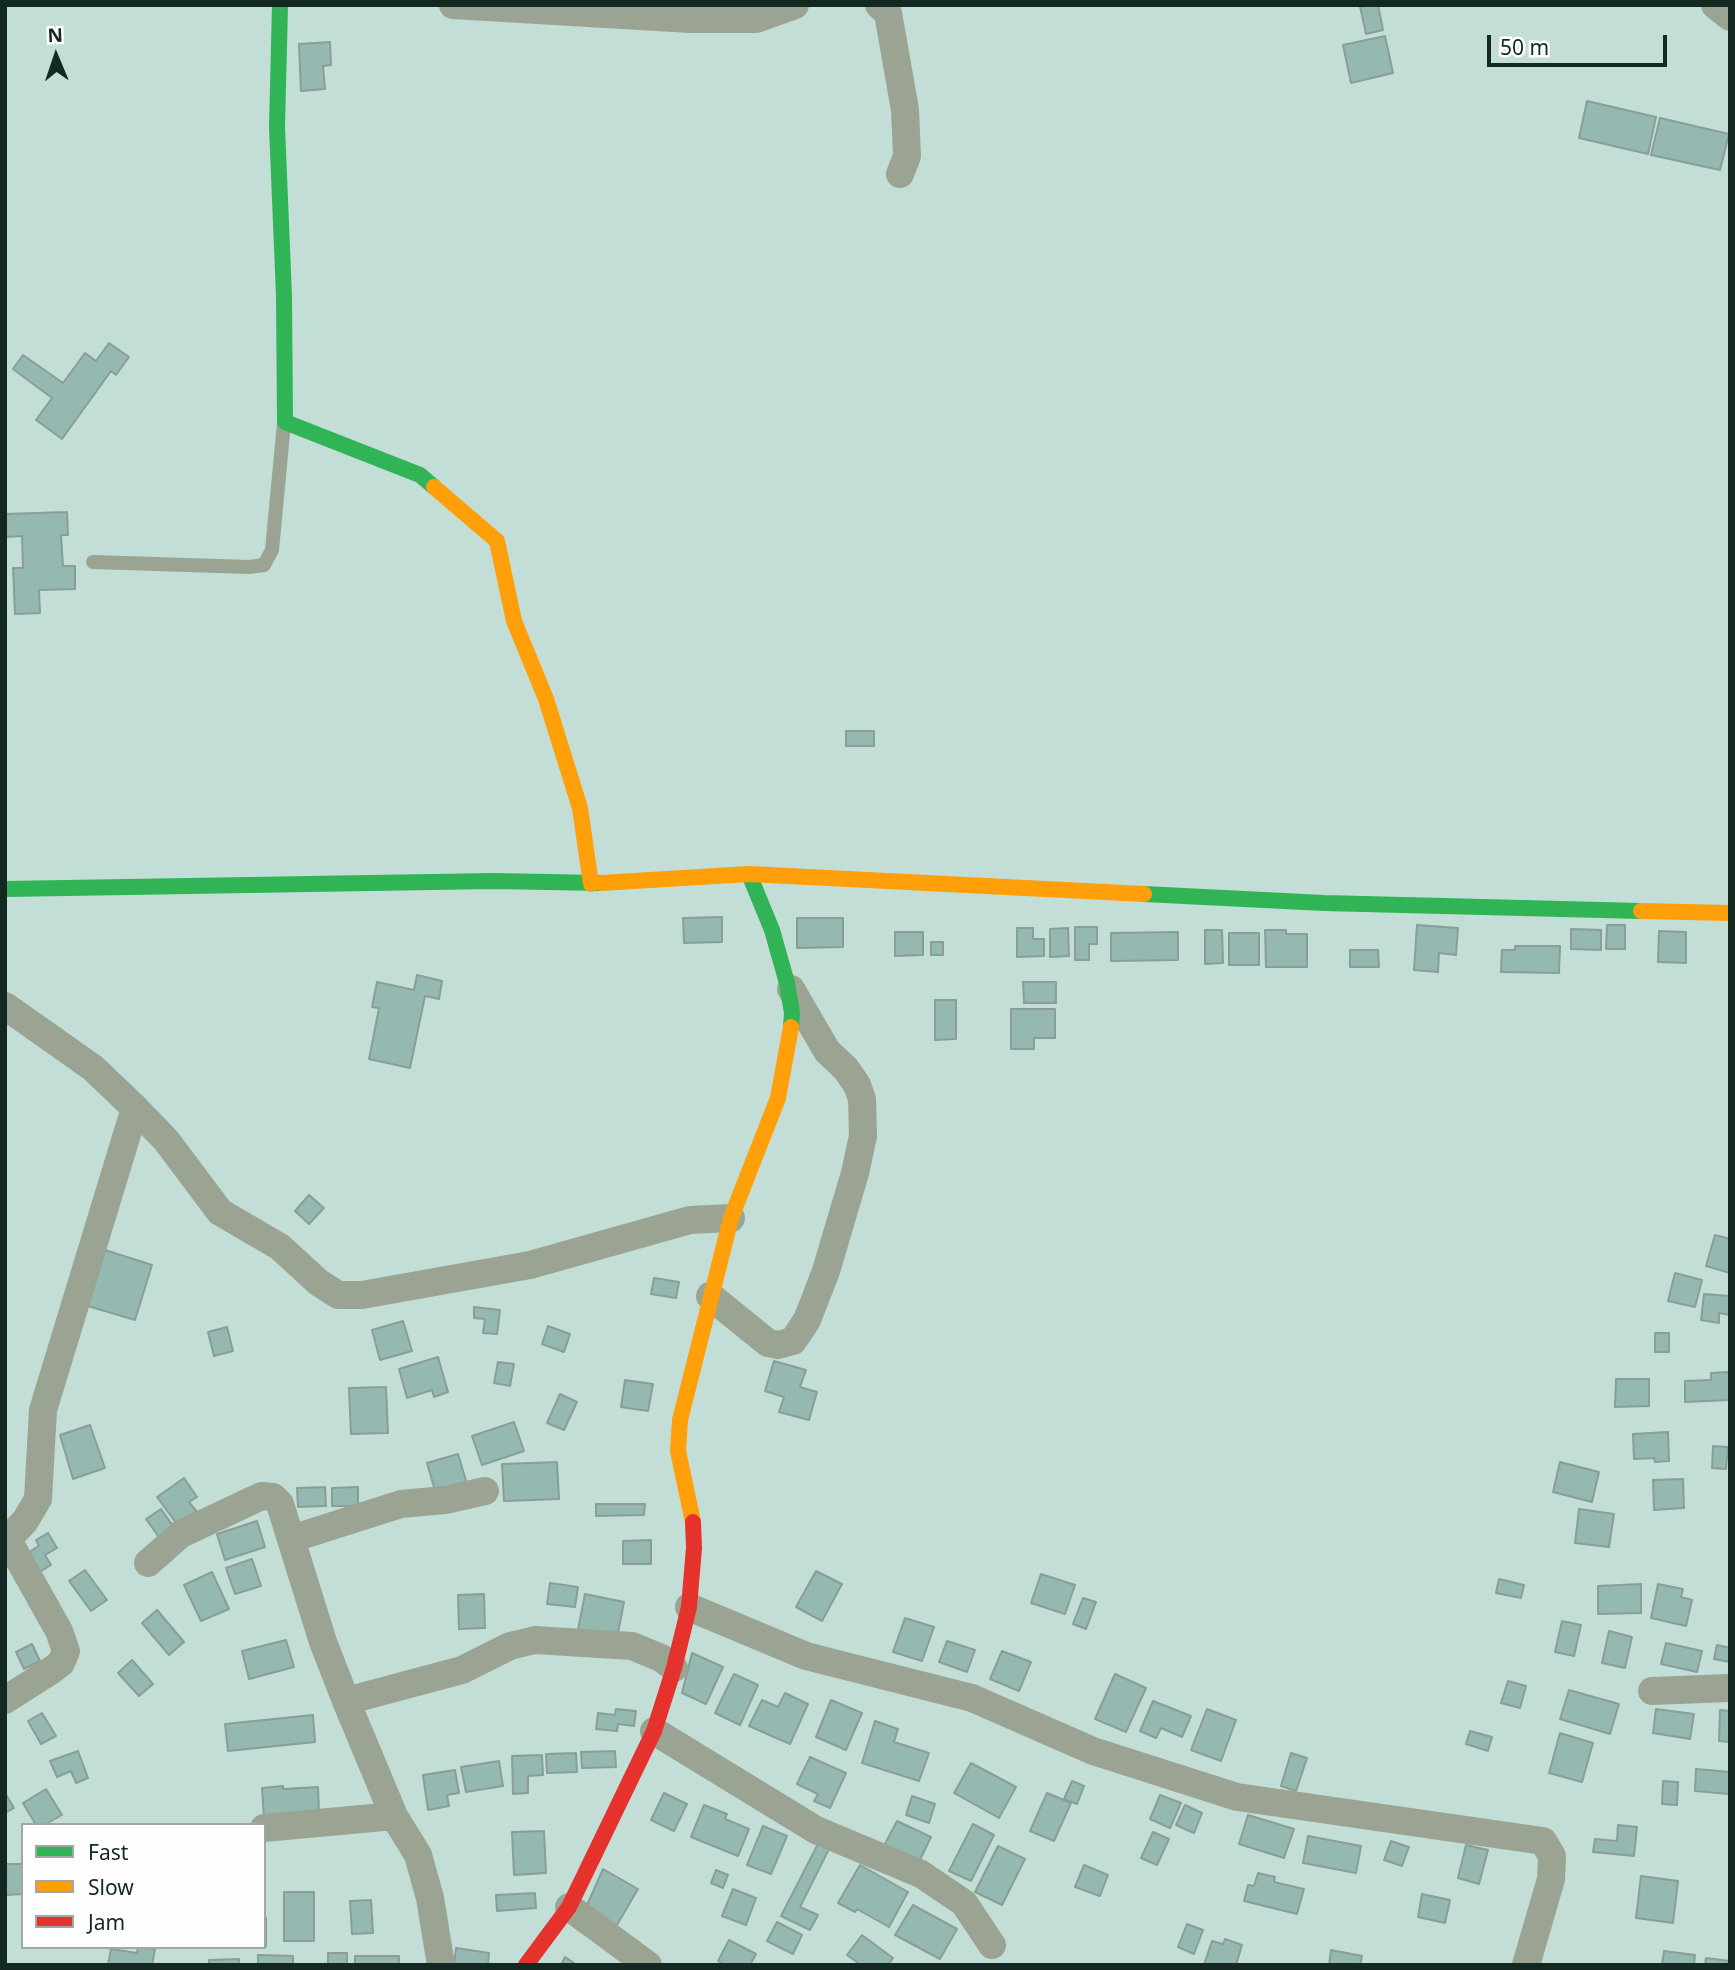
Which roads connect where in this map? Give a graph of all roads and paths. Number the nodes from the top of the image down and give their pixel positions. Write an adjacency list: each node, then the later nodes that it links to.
1 (280, 5): 8 (street)
2 (453, 5): 3 (street)
3 (795, 5)
4 (879, 5): 7 (street)
5 (1715, 5): 6 (street)
6 (1730, 17)
7 (900, 174)
8 (285, 422): 9 (lane); 11 (street)
9 (93, 562)
10 (749, 874): 11 (street); 13 (street); 14 (street)
11 (591, 884): 12 (street)
12 (7, 897)
13 (1730, 912)
14 (788, 983): 17 (street); 18 (street)
15 (5, 1006): 16 (street)
16 (135, 1108): 17 (street); 21 (street)
17 (731, 1218): 18 (street)
18 (710, 1296): 23 (street)
19 (485, 1491): 20 (street)
20 (291, 1539): 22 (street); 28 (street)
21 (6, 1541): 27 (street)
22 (148, 1563)
23 (690, 1607): 24 (street); 37 (street)
24 (674, 1668): 28 (street); 29 (street)
25 (1730, 1688): 26 (street)
26 (1652, 1691)
27 (5, 1700)
28 (346, 1701): 30 (street)
29 (653, 1731): 32 (street); 33 (street)
30 (394, 1816): 31 (street); 34 (street)
31 (266, 1828)
32 (569, 1907): 35 (street); 36 (street)
33 (992, 1945)
34 (441, 1965)
35 (526, 1965)
36 (648, 1965)
37 (1526, 1965)

